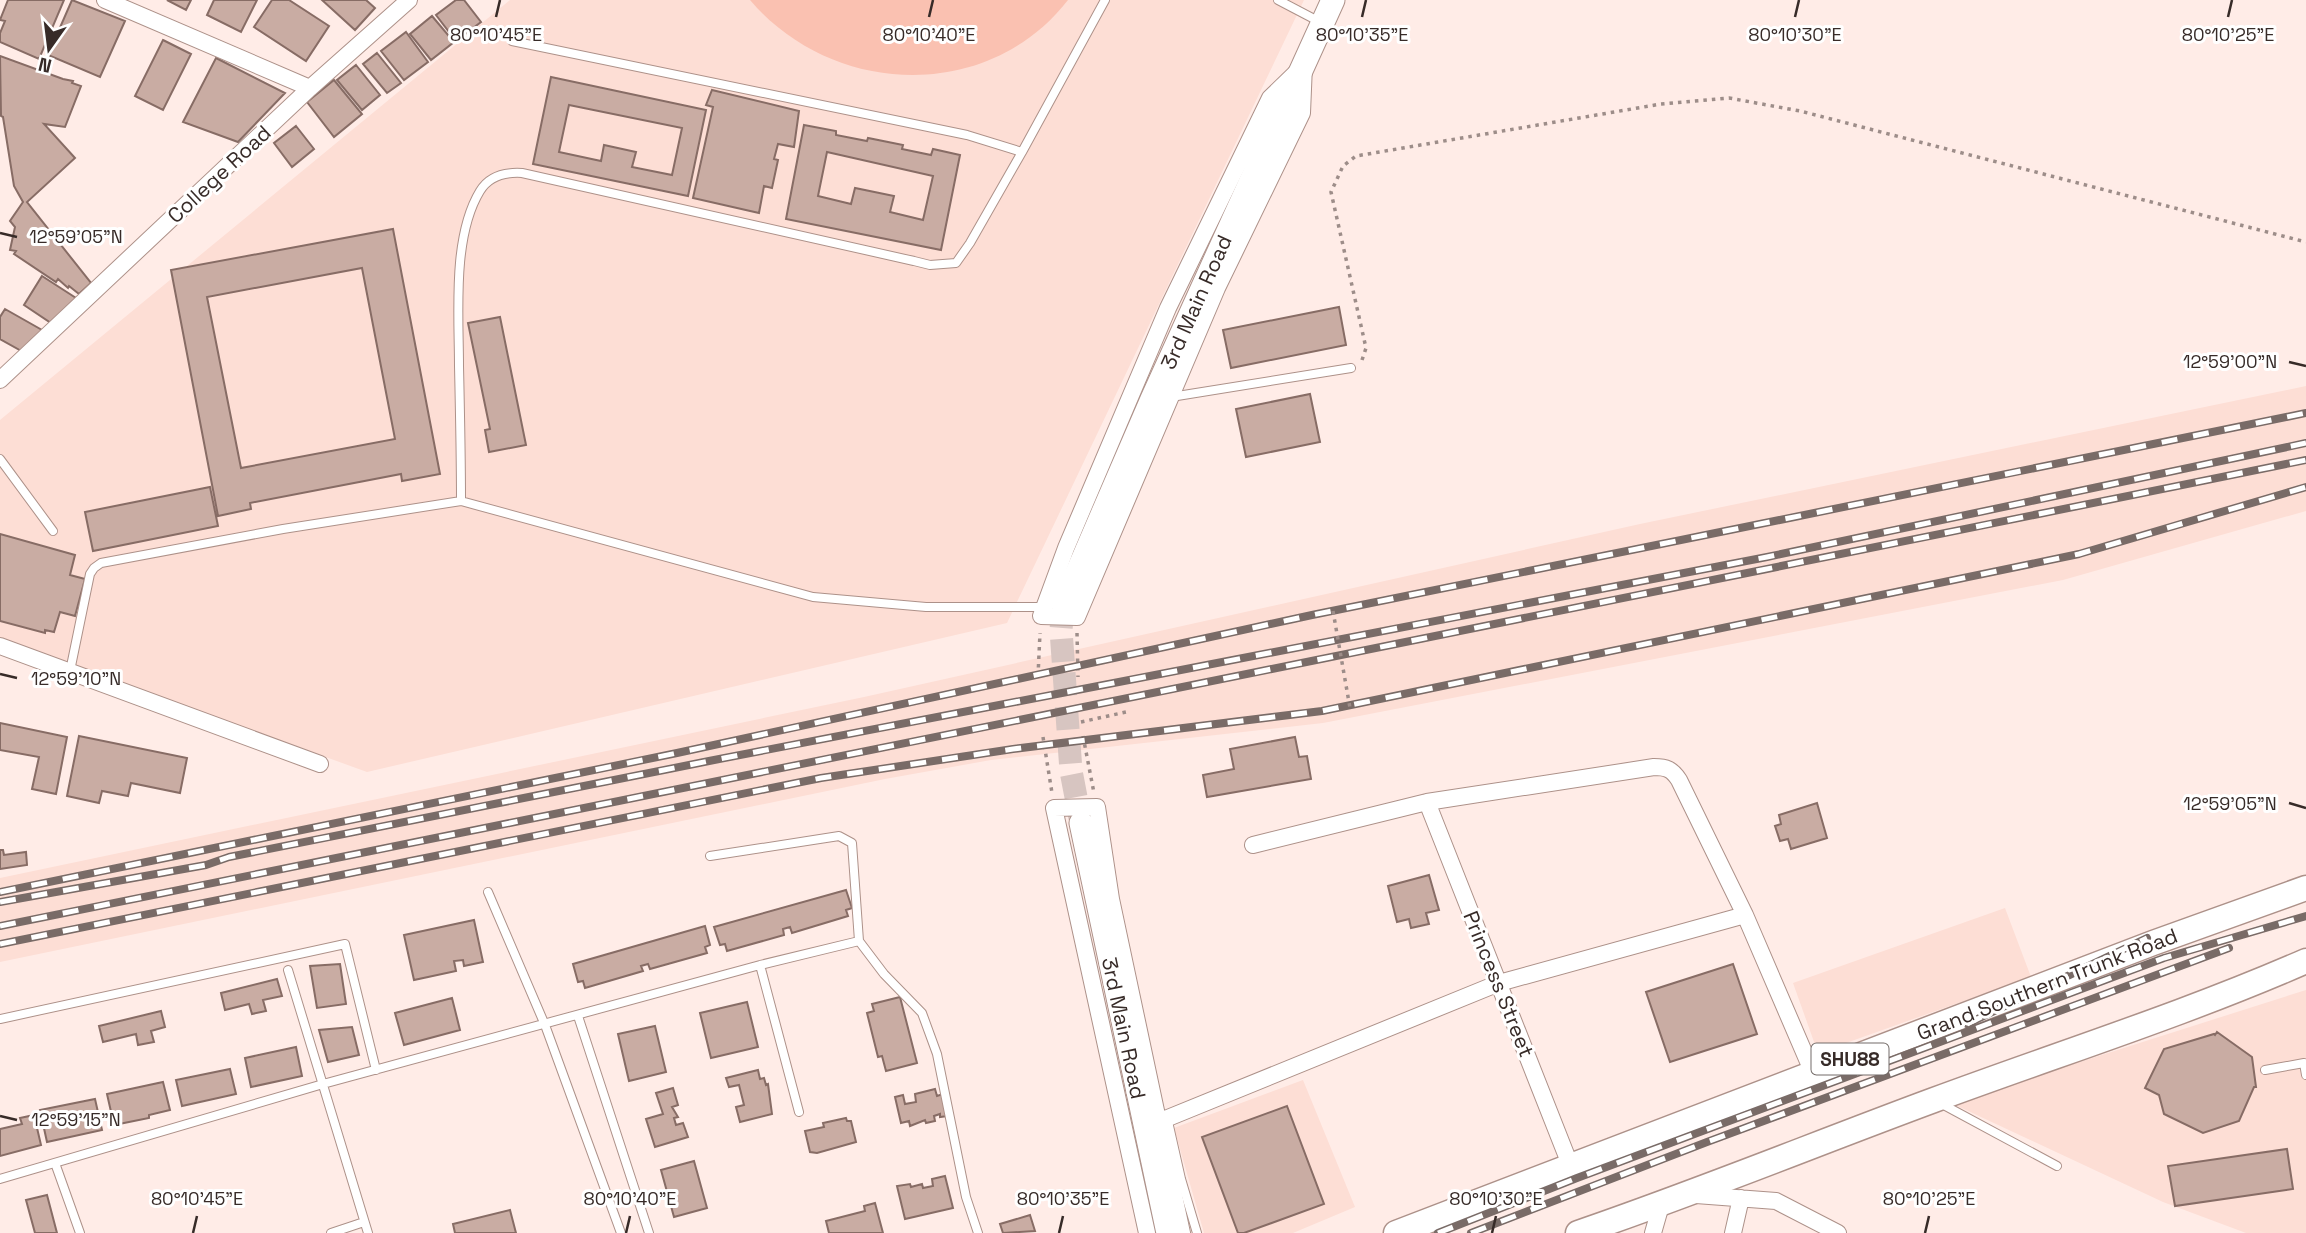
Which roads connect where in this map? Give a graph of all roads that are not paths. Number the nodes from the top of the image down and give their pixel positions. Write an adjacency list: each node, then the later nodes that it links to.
1 (105, 0): 9 (street)
2 (409, 0): 9 (street, College Road)
3 (1105, 0): 10 (lane)
4 (1278, 0): 6 (lane)
5 (1333, 0): 6 (street, 3rd Main Road)
6 (1323, 23): 8 (street, 3rd Main Road)
7 (512, 41): 10 (lane)
8 (1304, 65): 13 (street); 17 (street, 3rd Main Road)
9 (310, 88): 12 (street, College Road)
10 (1022, 152): 15 (lane)
11 (1351, 368): 13 (lane)
12 (0, 380)
13 (1171, 397): 17 (street)
14 (0, 458): 16 (lane)
15 (461, 501): 17 (lane); 19 (lane)
16 (53, 531)
17 (1057, 611)
18 (0, 646): 19 (street)
19 (69, 671): 20 (street)
20 (320, 764)
21 (1427, 802): 23 (street); 27 (street); 32 (street, Princess Street)
22 (1091, 810): 43 (street); 58 (street); 59 (street, 3rd Main Road)
23 (1253, 845)
24 (710, 856): 28 (lane)
25 (2306, 888): 38 (main road, Grand Southern Trunk Road / SHU88)
26 (488, 892): 35 (lane)
27 (1745, 915): 32 (street); 38 (street)
28 (859, 941): 30 (lane); 57 (lane)
29 (2306, 961): 41 (main road)
30 (760, 965): 33 (lane); 42 (lane)
31 (288, 970): 40 (lane)
32 (1499, 983): 43 (street); 46 (street, Princess Street)
33 (578, 1016): 35 (lane); 56 (lane)
34 (0, 1019): 36 (lane)
35 (545, 1025): 36 (lane); 55 (lane)
36 (376, 1070): 40 (lane)
37 (2265, 1070): 39 (lane)
38 (1813, 1073): 46 (main road, Grand Southern Trunk Road / SHU88)
39 (2306, 1075)
40 (323, 1084): 44 (lane); 51 (lane)
41 (1934, 1100): 45 (lane); 48 (main road)
42 (799, 1112)
43 (1163, 1119): 60 (street); 61 (lane)
44 (55, 1163): 47 (lane); 52 (lane)
45 (2057, 1166)
46 (1571, 1167): 62 (main road, Grand Southern Trunk Road / SHU88)
47 (0, 1179)
48 (1690, 1193): 49 (street); 50 (main road)
49 (1741, 1198): 65 (street); 66 (street)
50 (1661, 1205): 63 (main road); 64 (street)
51 (364, 1222): 53 (lane); 54 (lane)
52 (80, 1233)
53 (331, 1233)
54 (368, 1233)
55 (621, 1233)
56 (649, 1233)
57 (978, 1233)
58 (1147, 1233)
59 (1168, 1233)
60 (1182, 1233)
61 (1197, 1233)
62 (1396, 1233)
63 (1577, 1233)
64 (1653, 1233)
65 (1733, 1233)
66 (1838, 1233)

